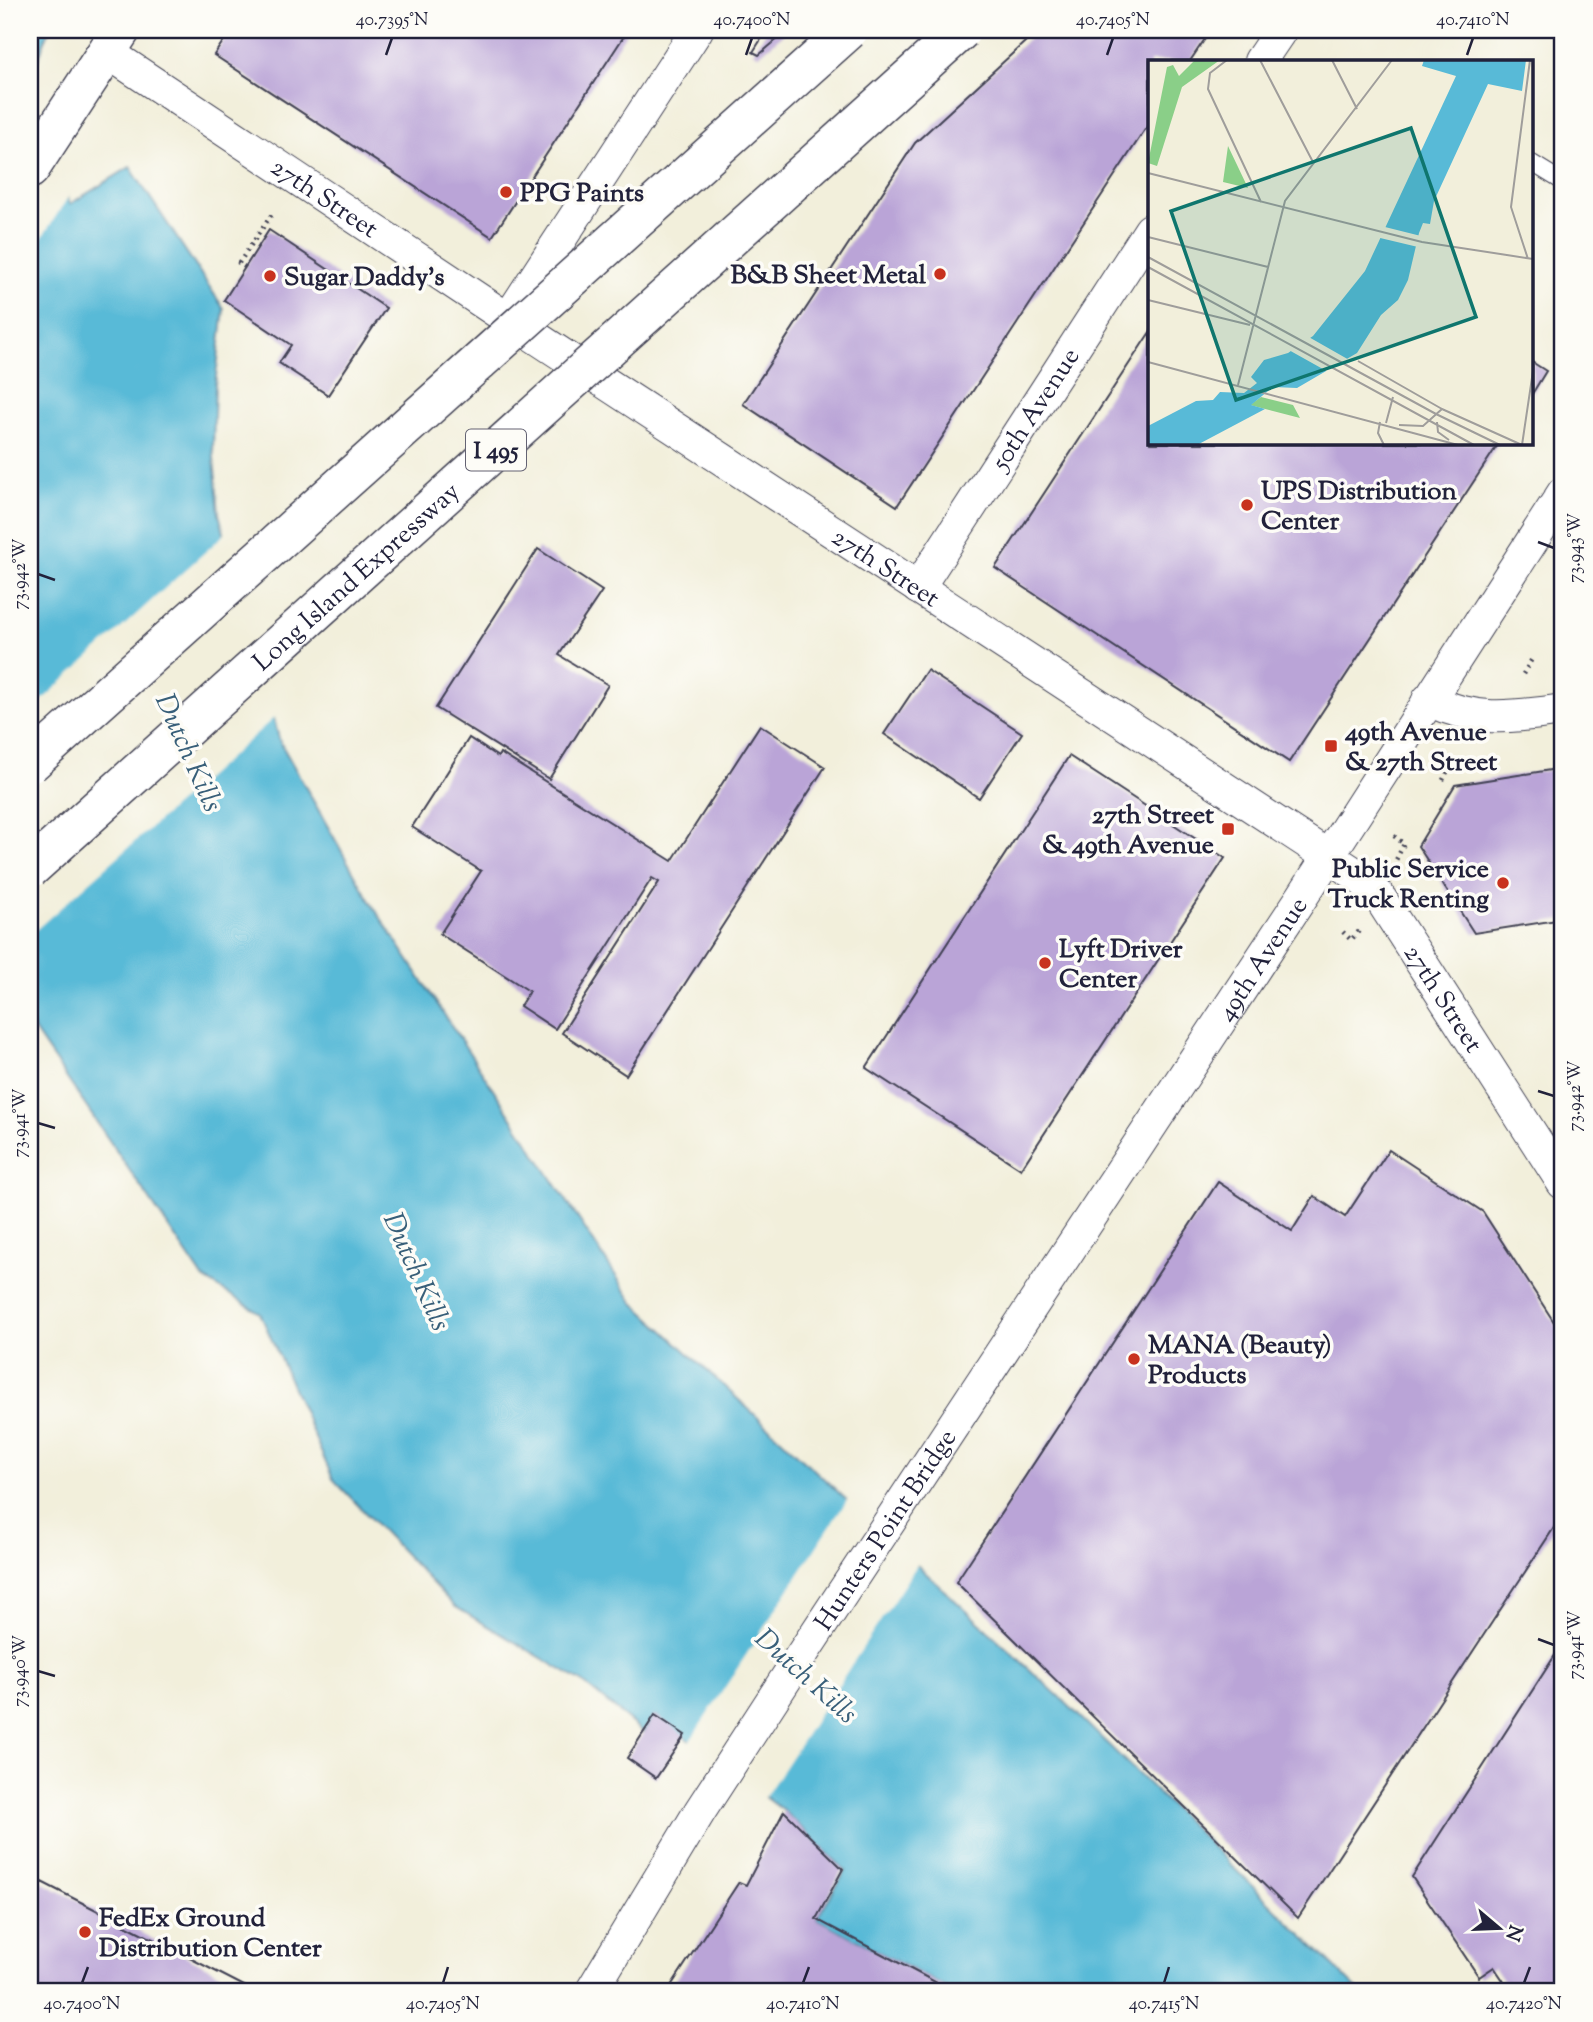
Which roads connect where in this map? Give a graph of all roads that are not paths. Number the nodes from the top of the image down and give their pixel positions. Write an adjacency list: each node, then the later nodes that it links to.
1 (697, 30): 11 (street)
2 (849, 30): 16 (main road, bridge)
3 (962, 30): 18 (main road, Long Island Expressway / I 495, bridge)
4 (1281, 30): 6 (street)
5 (114, 41): 8 (main road); 11 (street, 27th Street)
6 (1261, 60)
7 (1534, 164): 9 (lane)
8 (30, 169)
9 (1563, 182)
10 (1148, 233): 13 (street, 50th Avenue)
11 (508, 319): 13 (street, 27th Street)
12 (1563, 493): 14 (street, 49th Avenue)
13 (918, 588): 17 (street, 27th Street)
14 (1428, 700): 15 (street); 17 (street, 49th Avenue)
15 (1563, 710)
16 (30, 764)
17 (1328, 854): 19 (street, 27th Street); 20 (street, 49th Avenue)
18 (30, 869)
19 (1563, 1183)
20 (977, 1387): 21 (street, Hunters Point Bridge)
21 (591, 1992)

